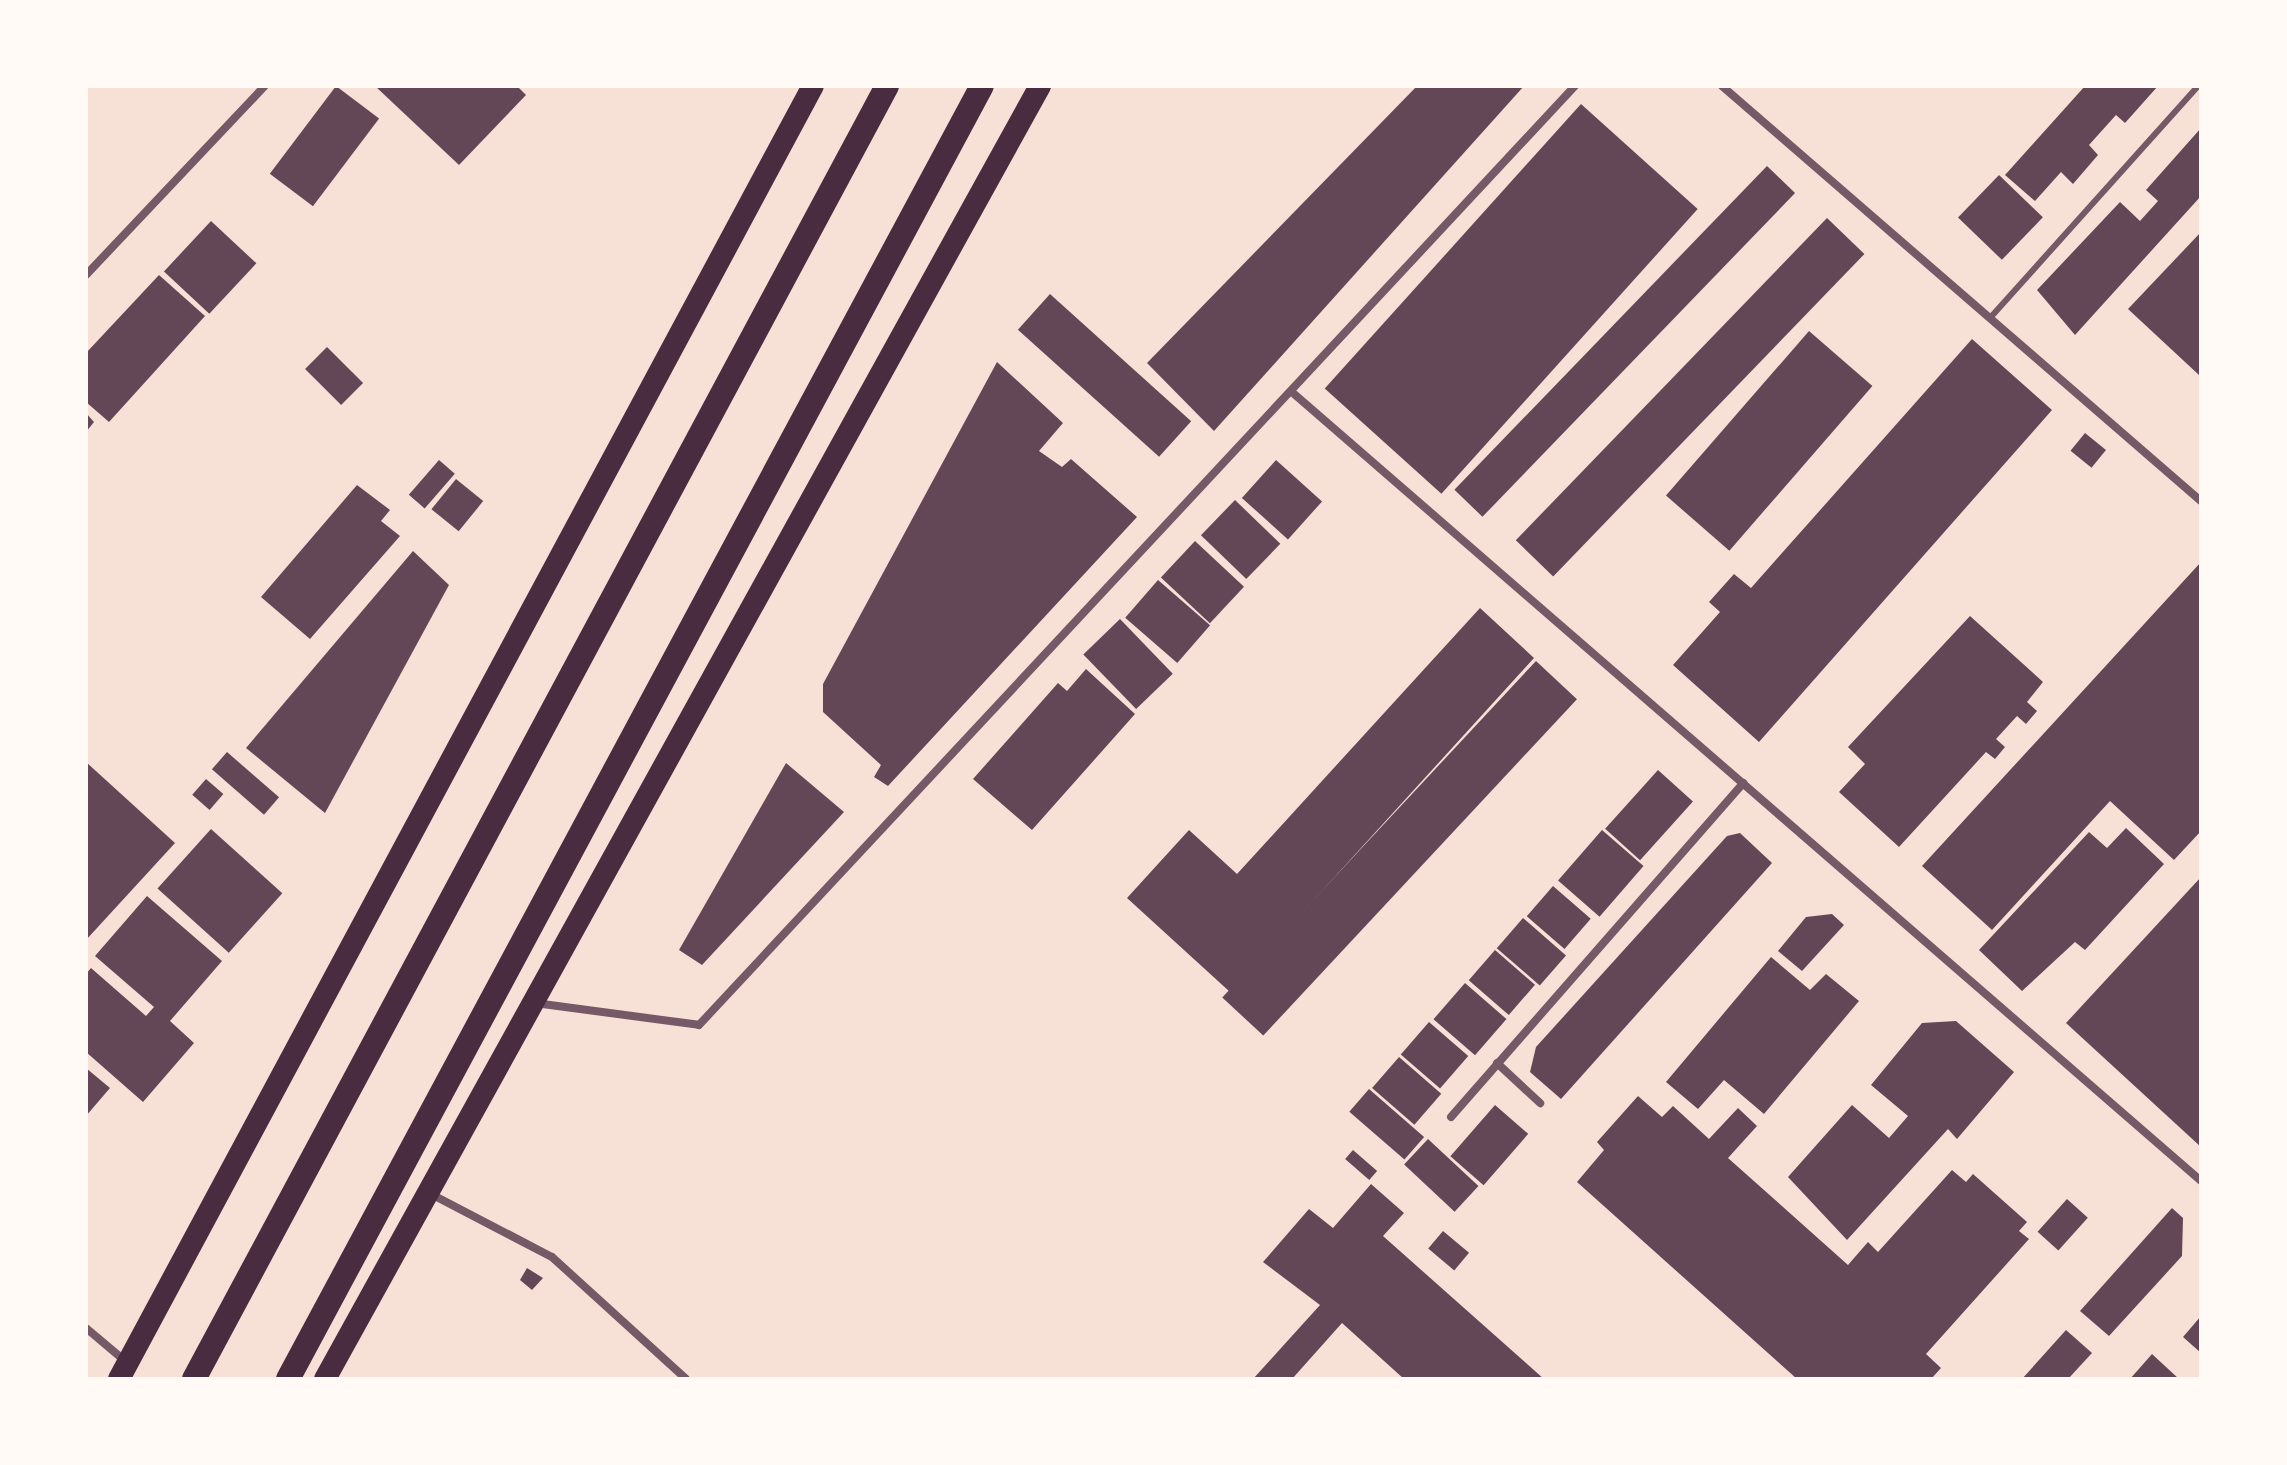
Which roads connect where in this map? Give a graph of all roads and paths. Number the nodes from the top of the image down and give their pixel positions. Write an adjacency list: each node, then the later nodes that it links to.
1 (265, 86): 9 (street)
2 (813, 86): 21 (highway)
3 (887, 86): 22 (highway)
4 (982, 86): 23 (highway)
5 (1040, 86): 14 (highway)
6 (1575, 86): 11 (street)
7 (1722, 86): 10 (street)
8 (2198, 86): 10 (lane)
9 (86, 275)
10 (1990, 318): 12 (street)
11 (1293, 393): 13 (street); 14 (street)
12 (2201, 501)
13 (1743, 783): 15 (street); 18 (street)
14 (530, 1002): 19 (highway)
15 (1497, 1063): 16 (street); 17 (street)
16 (1540, 1103)
17 (1451, 1117)
18 (2201, 1181)
19 (425, 1191): 24 (highway); 25 (street)
20 (86, 1328): 21 (street)
21 (123, 1371)
22 (194, 1379)
23 (288, 1379)
24 (325, 1379)
25 (686, 1379)

